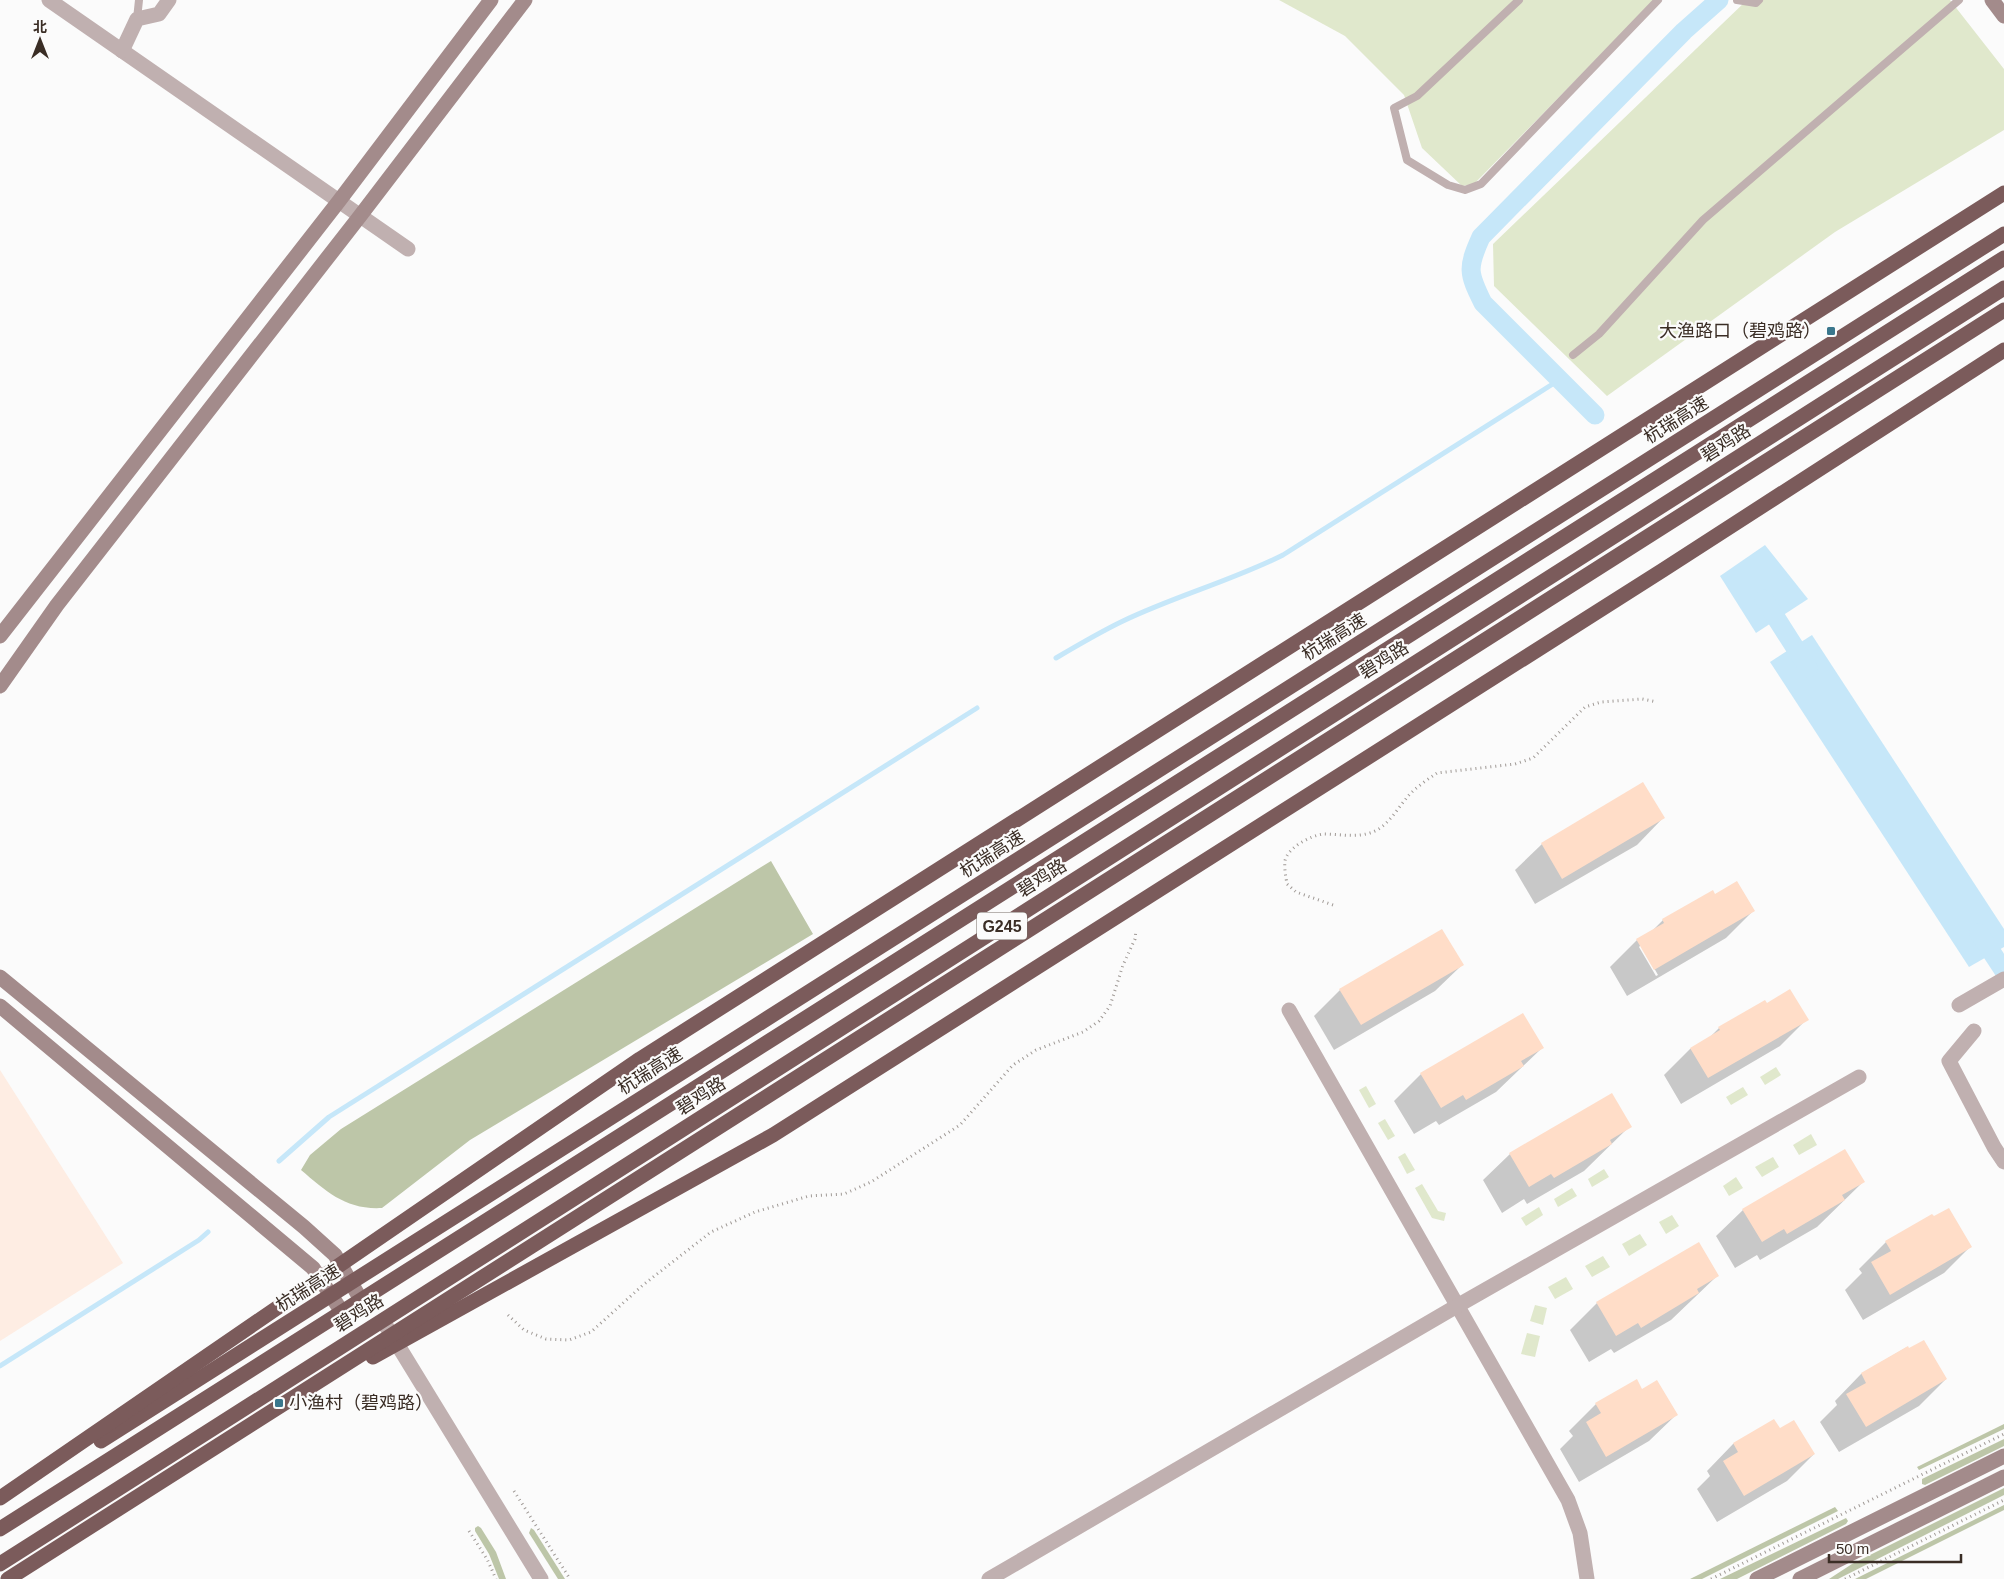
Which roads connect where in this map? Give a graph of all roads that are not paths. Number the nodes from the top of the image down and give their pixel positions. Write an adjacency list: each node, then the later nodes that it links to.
1 (49, 0): 14 (street)
2 (139, 0): 13 (lane)
3 (168, 0): 13 (street)
4 (491, 0): 16 (street)
5 (524, 0): 17 (street)
6 (1519, 0): 7 (lane)
7 (1658, 0)
8 (1759, 0): 11 (lane)
9 (1959, 0): 24 (lane)
10 (1992, 0): 12 (street)
11 (1738, 1)
12 (2004, 16)
13 (137, 19): 14 (street)
14 (122, 51): 16 (street)
15 (2004, 193): 42 (highway)
16 (339, 201): 17 (street); 25 (street)
17 (360, 216): 19 (street); 26 (street)
18 (2004, 234): 43 (highway, 杭瑞高速)
19 (408, 249)
20 (2004, 258): 35 (highway, 碧鸡路 / G245)
21 (2004, 288): 38 (highway, 碧鸡路 / G245)
22 (2004, 310): 39 (highway)
23 (2004, 350): 39 (highway)
24 (1573, 355)
25 (0, 636)
26 (0, 686)
27 (0, 977): 35 (street)
28 (2004, 979): 29 (street)
29 (1959, 1005)
30 (0, 1006): 37 (street)
31 (1289, 1010): 36 (street)
32 (1974, 1031): 34 (street)
33 (1859, 1077): 36 (street)
34 (2004, 1162)
35 (361, 1300): 37 (highway, 碧鸡路 / G245)
36 (1458, 1306): 48 (street); 49 (street)
37 (342, 1312): 44 (highway, 碧鸡路 / G245)
38 (382, 1320): 45 (highway, 碧鸡路 / G245); 47 (street)
39 (234, 1434): 46 (highway)
40 (2004, 1456): 50 (street)
41 (2004, 1477): 51 (street)
42 (0, 1498)
43 (0, 1505)
44 (0, 1529)
45 (0, 1564)
46 (8, 1579)
47 (542, 1579)
48 (990, 1579)
49 (1587, 1579)
50 (1757, 1579)
51 (1800, 1579)

